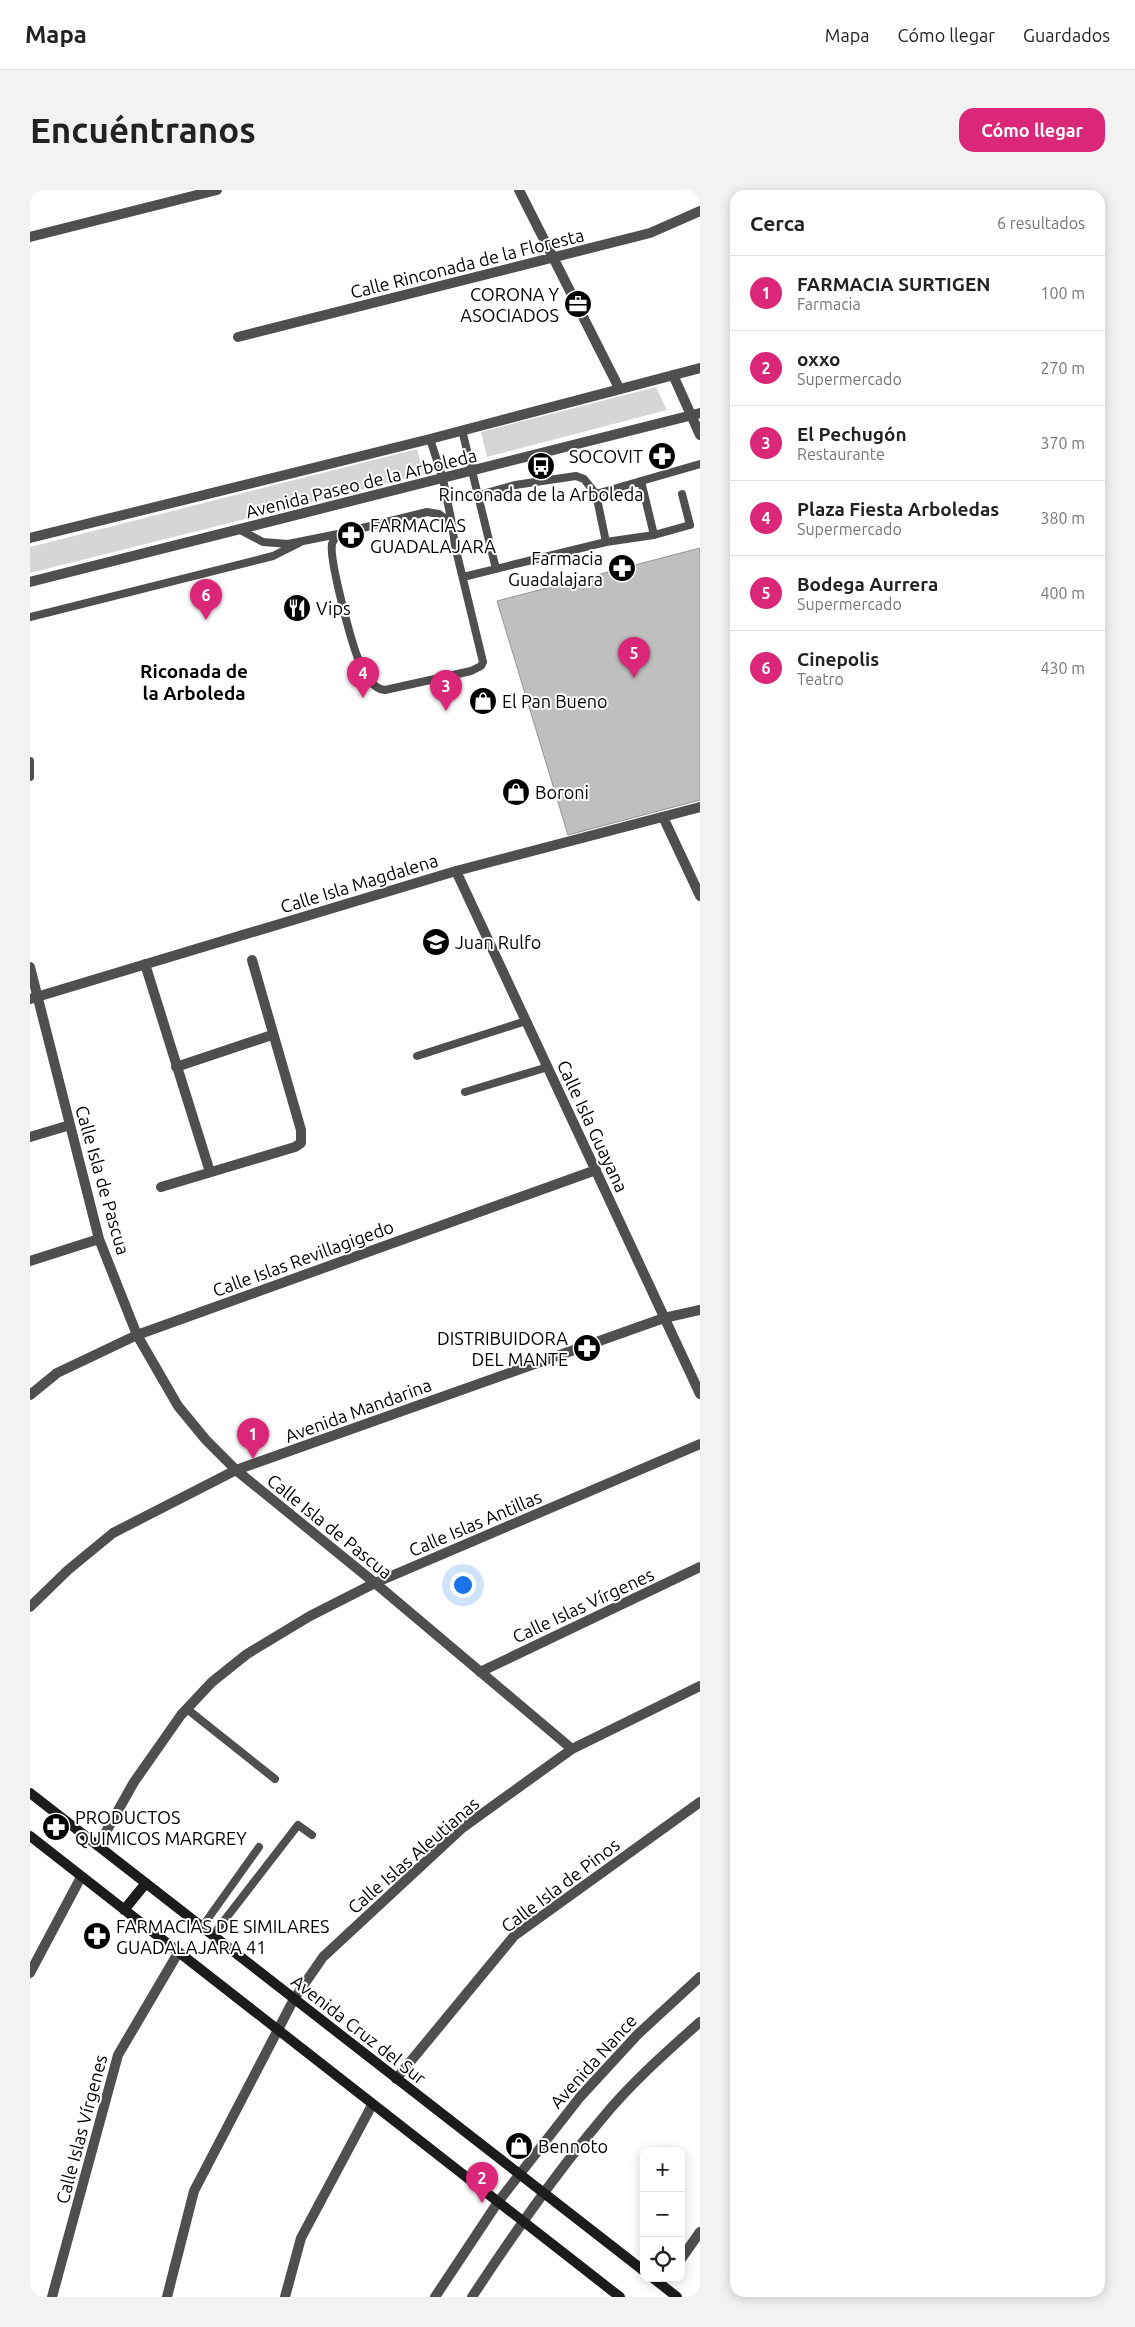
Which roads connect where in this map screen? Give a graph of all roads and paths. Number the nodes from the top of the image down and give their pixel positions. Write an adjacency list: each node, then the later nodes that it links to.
1 (217, 190): 4 (street)
2 (519, 190): 5 (street)
3 (700, 211): 5 (street, Calle Rinconada de la Floresta)
4 (30, 237)
5 (554, 258): 6 (street, Calle Rinconada de la Floresta); 9 (street)
6 (238, 337)
7 (700, 368): 8 (street, Avenida Paseo de la Arboleda)
8 (673, 375): 9 (street, Avenida Paseo de la Arboleda); 10 (street)
9 (619, 388): 11 (street, Avenida Paseo de la Arboleda)
10 (696, 414): 12 (street); 15 (street, Avenida Paseo de la Arboleda)
11 (462, 430): 13 (street, Avenida Paseo de la Arboleda); 15 (lane)
12 (700, 435)
13 (430, 439): 16 (lane); 25 (street, Avenida Paseo de la Arboleda)
14 (700, 464): 17 (lane)
15 (473, 472): 16 (street, Avenida Paseo de la Arboleda); 20 (lane)
16 (442, 479): 21 (lane); 22 (street, Avenida Paseo de la Arboleda)
17 (641, 481): 18 (lane); 24 (lane)
18 (596, 494): 20 (lane); 27 (lane)
19 (682, 494): 24 (lane)
20 (479, 495): 28 (lane)
21 (452, 524): 23 (lane); 29 (lane)
22 (240, 530): 26 (lane); 30 (street, Avenida Paseo de la Arboleda)
23 (338, 534): 26 (lane); 29 (lane)
24 (654, 535): 27 (lane)
25 (30, 538)
26 (301, 542): 31 (lane)
27 (606, 542): 28 (lane)
28 (496, 569): 29 (lane)
29 (463, 577)
30 (30, 582)
31 (30, 617)
32 (30, 761): 33 (lane)
33 (30, 777)
34 (700, 807): 35 (street, Calle Isla Magdalena)
35 (663, 817): 36 (street, Calle Isla Magdalena); 37 (street)
36 (456, 871): 39 (street, Calle Isla Magdalena); 42 (street, Calle Isla Guayana)
37 (700, 896)
38 (252, 960): 43 (street)
39 (145, 964): 41 (street, Calle Isla Magdalena); 45 (street)
40 (30, 968): 41 (street, Calle Isla de Pascua)
41 (33, 998): 48 (street, Calle Isla de Pascua)
42 (526, 1021): 44 (lane); 46 (street, Calle Isla Guayana)
43 (272, 1035): 45 (street); 51 (street)
44 (417, 1056)
45 (176, 1067): 51 (street)
46 (548, 1067): 47 (lane); 50 (street, Calle Isla Guayana)
47 (465, 1092)
48 (70, 1125): 49 (street); 53 (street, Calle Isla de Pascua)
49 (30, 1137)
50 (596, 1170): 56 (street, Calle Isla Guayana); 57 (street, Calle Islas Revillagigedo)
51 (210, 1172): 52 (street)
52 (161, 1187)
53 (99, 1239): 54 (street); 57 (street, Calle Isla de Pascua)
54 (30, 1261)
55 (700, 1310): 56 (street, Avenida Mandarina)
56 (664, 1318): 58 (street, Calle Isla Guayana); 61 (street, Avenida Mandarina)
57 (137, 1336): 59 (street, Calle Islas Revillagigedo); 61 (street, Calle Isla de Pascua)
58 (700, 1394)
59 (30, 1395)
60 (700, 1444): 63 (street, Calle Islas Antillas)
61 (236, 1470): 63 (street, Calle Isla de Pascua); 64 (street, Avenida Mandarina)
62 (700, 1567): 65 (street, Calle Islas Vírgenes)
63 (376, 1583): 65 (street, Calle Isla de Pascua); 67 (street, Calle Islas Antillas)
64 (30, 1607)
65 (480, 1672): 68 (street, Calle Isla de Pascua)
66 (700, 1686): 68 (street, Calle Islas Aleutianas)
67 (187, 1709): 69 (lane); 74 (street, Calle Islas Antillas)
68 (572, 1750): 84 (street, Calle Islas Aleutianas)
69 (275, 1779)
70 (30, 1793): 74 (main road, Avenida Cruz del Sur)
71 (700, 1802): 87 (street, Calle Isla de Pinos)
72 (312, 1835): 80 (lane)
73 (30, 1836): 76 (main road)
74 (98, 1846): 77 (main road, Avenida Cruz del Sur)
75 (259, 1847): 79 (lane)
76 (81, 1876): 78 (main road); 82 (street)
77 (146, 1884): 78 (main road); 79 (main road, Avenida Cruz del Sur)
78 (124, 1910): 81 (main road)
79 (202, 1927): 80 (main road, Avenida Cruz del Sur)
80 (213, 1935): 84 (main road, Avenida Cruz del Sur)
81 (178, 1953): 86 (main road); 97 (street, Calle Islas Vírgenes)
82 (30, 1973)
83 (700, 1977): 89 (street, Avenida Nance)
84 (294, 1999): 86 (street, Calle Islas Aleutianas); 87 (main road, Avenida Cruz del Sur)
85 (700, 2022): 90 (street)
86 (277, 2030): 88 (main road); 98 (street, Calle Islas Aleutianas)
87 (396, 2079): 89 (main road, Avenida Cruz del Sur)
88 (372, 2105): 91 (main road); 99 (street)
89 (519, 2175): 90 (main road, Avenida Cruz del Sur); 91 (street, Avenida Nance)
90 (543, 2194): 92 (street); 95 (main road, Avenida Cruz del Sur)
91 (498, 2202): 92 (main road); 100 (street, Avenida Nance)
92 (522, 2221): 101 (street); 102 (main road)
93 (700, 2232): 94 (street)
94 (685, 2253)
95 (640, 2268)
96 (665, 2282): 103 (main road)
97 (52, 2297)
98 (167, 2297)
99 (285, 2297)
100 (435, 2297)
101 (472, 2297)
102 (620, 2297)
103 (677, 2297)

